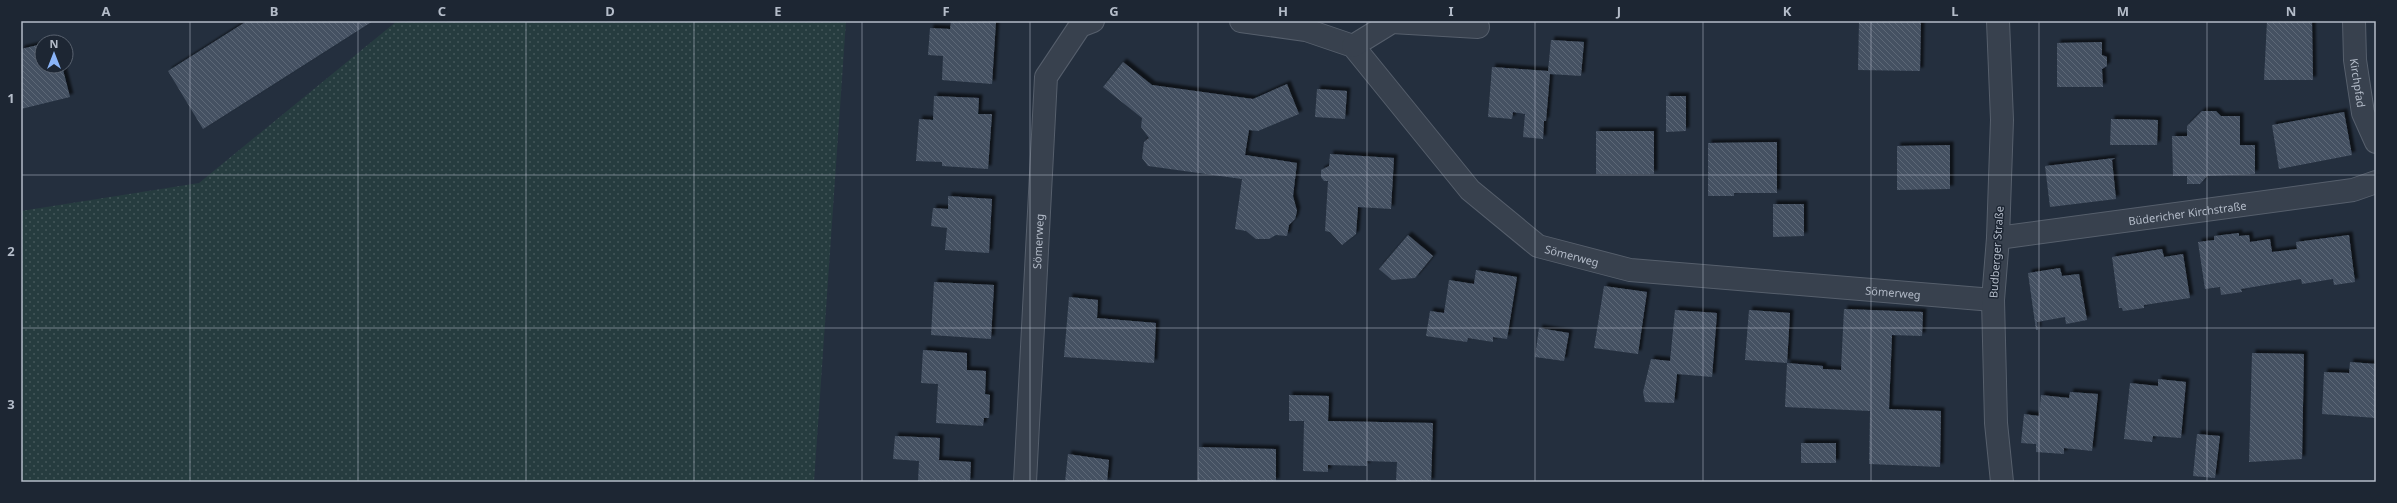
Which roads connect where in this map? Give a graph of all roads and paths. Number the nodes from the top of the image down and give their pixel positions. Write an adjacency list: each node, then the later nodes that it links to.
1 (1093, 21): 11 (street, Sömerweg)
2 (1241, 21): 6 (street)
3 (1998, 21): 9 (street, Budberger Straße)
4 (2354, 21): 7 (street, Kirchpfad)
5 (1478, 27): 6 (street)
6 (1353, 46): 10 (street, Sömerweg)
7 (2376, 142)
8 (2376, 182): 9 (street, Büdericher Kirchstraße)
9 (1998, 238): 10 (street, Budberger Straße)
10 (1993, 300): 12 (street, Budberger Straße)
11 (1025, 482)
12 (2002, 482)

